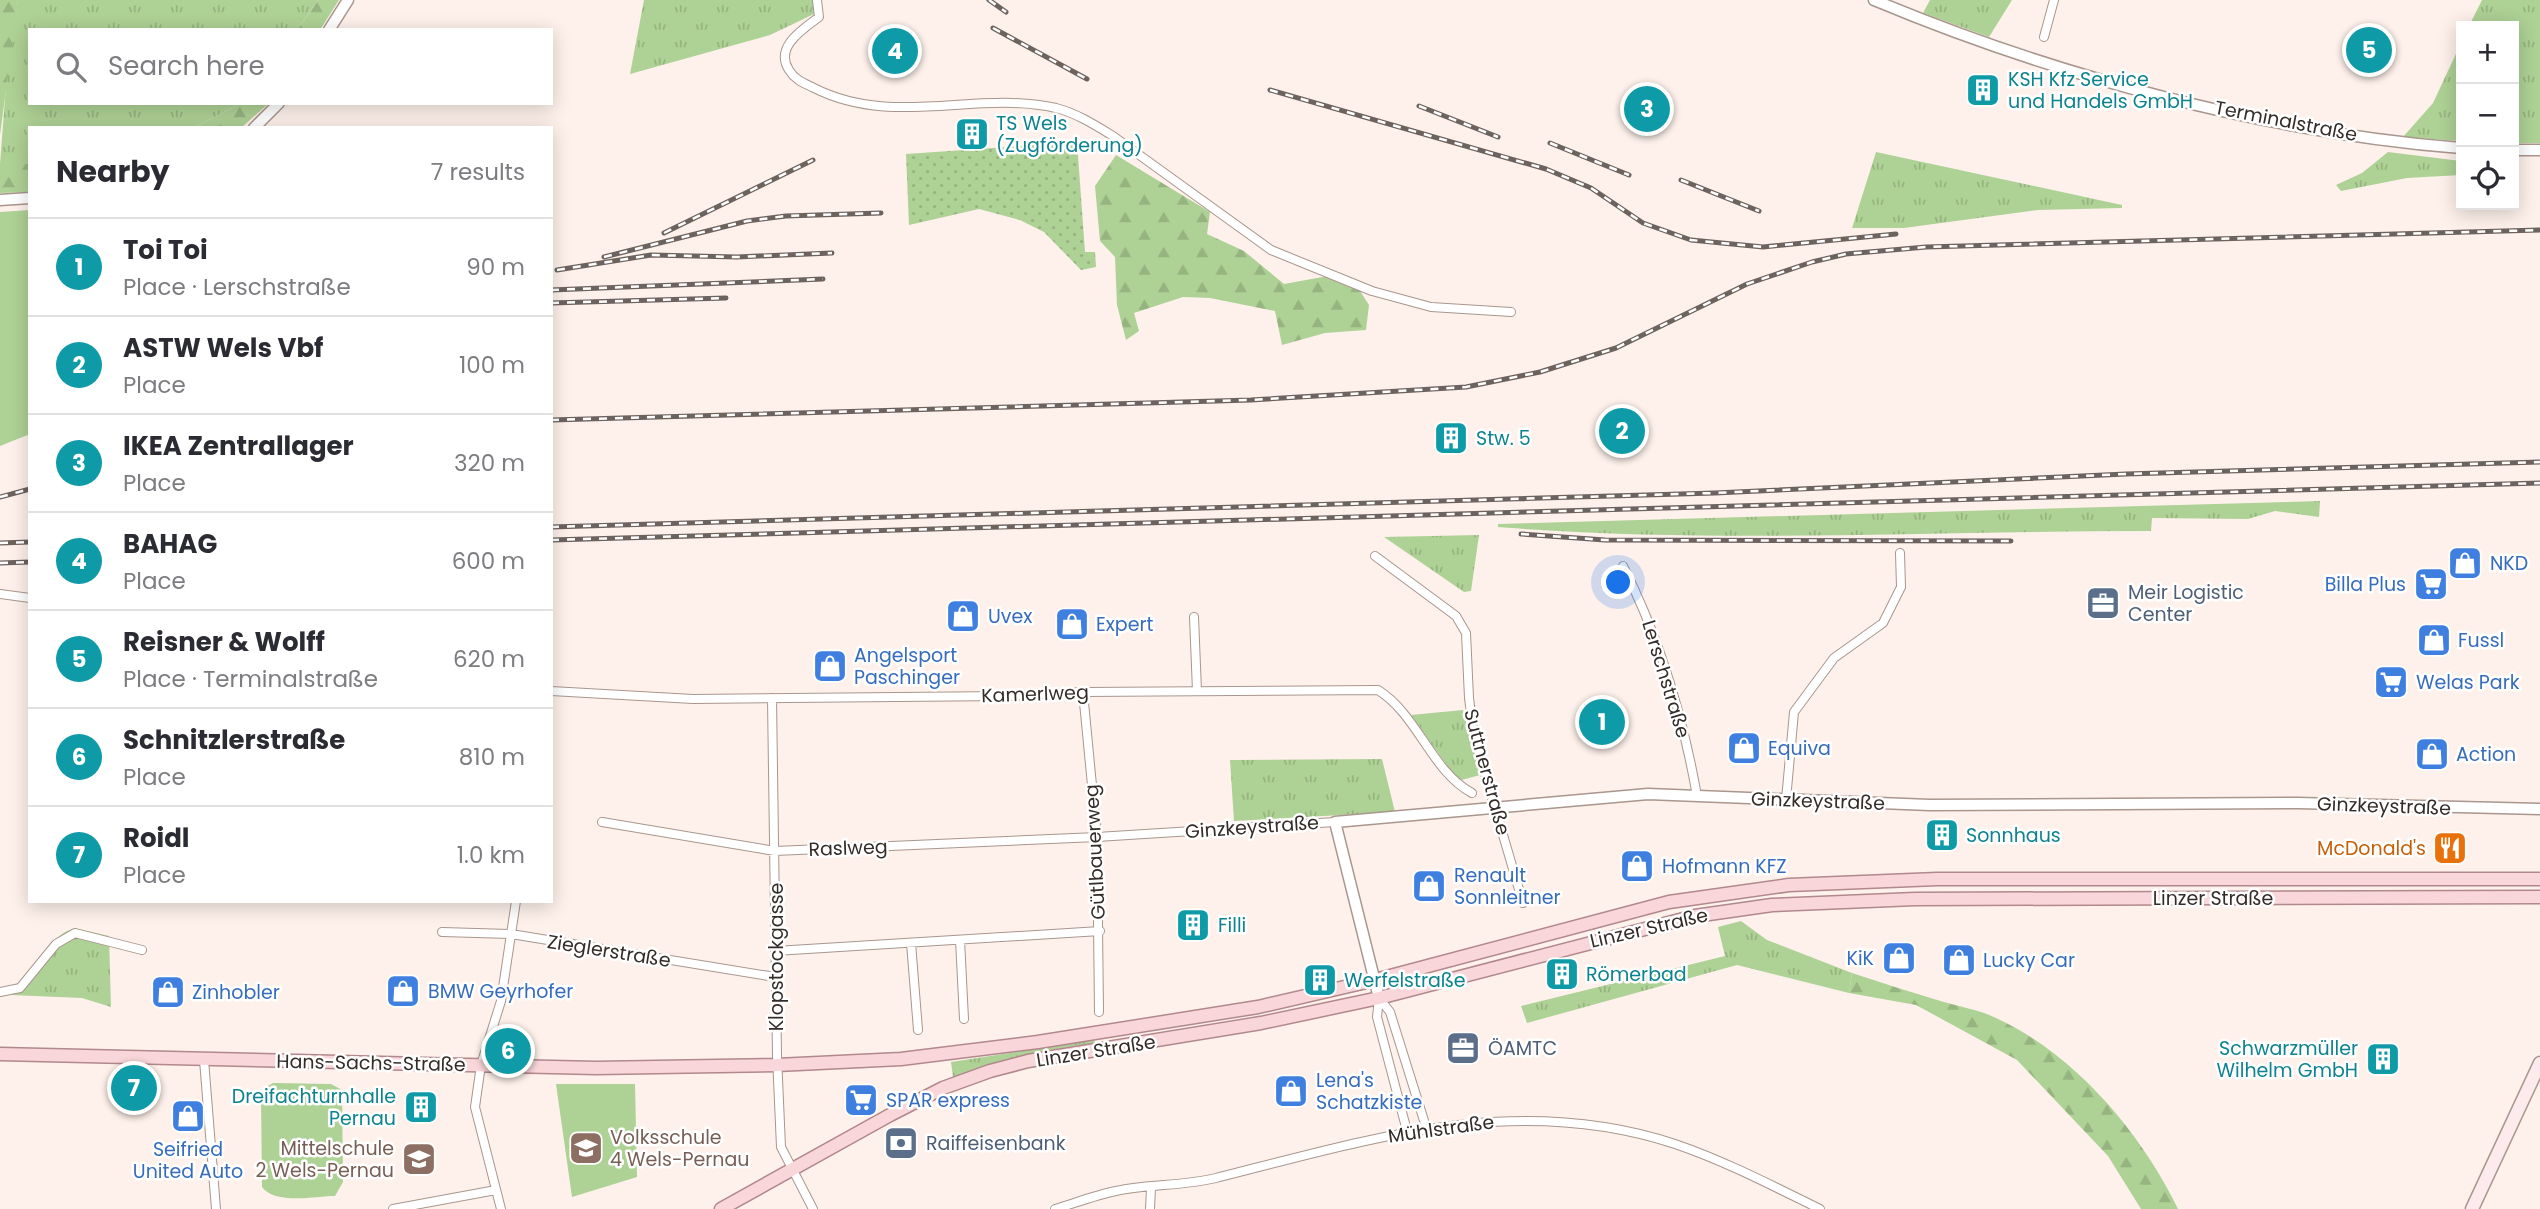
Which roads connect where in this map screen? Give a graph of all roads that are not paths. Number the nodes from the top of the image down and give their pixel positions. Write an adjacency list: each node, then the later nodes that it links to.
1 (348, 0): 5 (street)
2 (817, 0): 14 (street)
3 (1874, 0): 9 (street, Terminalstraße)
4 (2054, 0): 6 (street)
5 (330, 28)
6 (2044, 37)
7 (277, 105): 8 (street)
8 (256, 126)
9 (2456, 147)
10 (2519, 150): 11 (street)
11 (2540, 150)
12 (28, 198): 13 (street)
13 (0, 200)
14 (1511, 312)
15 (1900, 554): 27 (street)
16 (1375, 556): 28 (street, Suttnerstraße)
17 (1623, 566): 26 (street, Lerschstraße)
18 (0, 594): 19 (street)
19 (28, 598)
20 (1194, 617): 22 (street)
21 (553, 691): 24 (street, Kamerlweg)
22 (1196, 691): 23 (street, Kamerlweg); 25 (street, Kamerlweg)
23 (1083, 692): 24 (street, Kamerlweg); 32 (street, Gütlbauerweg)
24 (772, 698): 33 (street, Klopstockgasse)
25 (1472, 793)
26 (1697, 796): 27 (street, Ginzkeystraße); 28 (street, Ginzkeystraße)
27 (1786, 800): 29 (street, Ginzkeystraße)
28 (1496, 808): 31 (street, Ginzkeystraße); 37 (street, Suttnerstraße)
29 (2540, 809)
30 (602, 822): 33 (street, Raslweg)
31 (1335, 822): 32 (street, Ginzkeystraße); 46 (street)
32 (1097, 837): 33 (street, Raslweg); 38 (street, Gütlbauerweg)
33 (775, 851): 44 (street, Klopstockgasse)
34 (2540, 879): 46 (main road, Linzer Straße)
35 (2540, 897): 48 (main road, Linzer Straße)
36 (516, 903): 40 (street)
37 (1523, 903)
38 (1100, 931): 41 (street); 49 (street, Gütlbauerweg)
39 (442, 932): 40 (street, Zieglerstraße)
40 (511, 934): 45 (street, Zieglerstraße); 56 (street)
41 (960, 940): 42 (street); 50 (street)
42 (911, 943): 44 (street); 51 (street)
43 (142, 950): 47 (street)
44 (775, 951): 45 (street, Klopstockgasse)
45 (775, 977): 57 (street, Klopstockgasse)
46 (1375, 980): 48 (street); 53 (main road, Linzer Straße)
47 (0, 992)
48 (1380, 998): 58 (street); 59 (street); 60 (main road, Linzer Straße)
49 (1099, 1012)
50 (964, 1019)
51 (918, 1030)
52 (0, 1054): 54 (main road, Hans-Sachs-Straße)
53 (952, 1054): 57 (main road, Hans-Sachs-Straße)
54 (204, 1060): 56 (main road, Hans-Sachs-Straße); 63 (street)
55 (2540, 1063): 71 (main road)
56 (481, 1065): 57 (main road, Hans-Sachs-Straße); 62 (street)
57 (777, 1065): 60 (street, Klopstockgasse)
58 (1426, 1127): 59 (street, Mühlstraße); 70 (street, Mühlstraße)
59 (1407, 1130): 61 (street, Mühlstraße)
60 (791, 1170): 66 (main road, Linzer Straße); 67 (street, Klopstockgasse)
61 (1151, 1188): 68 (street, Mühlstraße); 69 (street)
62 (496, 1190): 64 (street); 65 (street)
63 (216, 1209)
64 (393, 1209)
65 (501, 1209)
66 (720, 1209)
67 (813, 1209)
68 (1055, 1209)
69 (1150, 1209)
70 (1820, 1209)
71 (2472, 1209)

